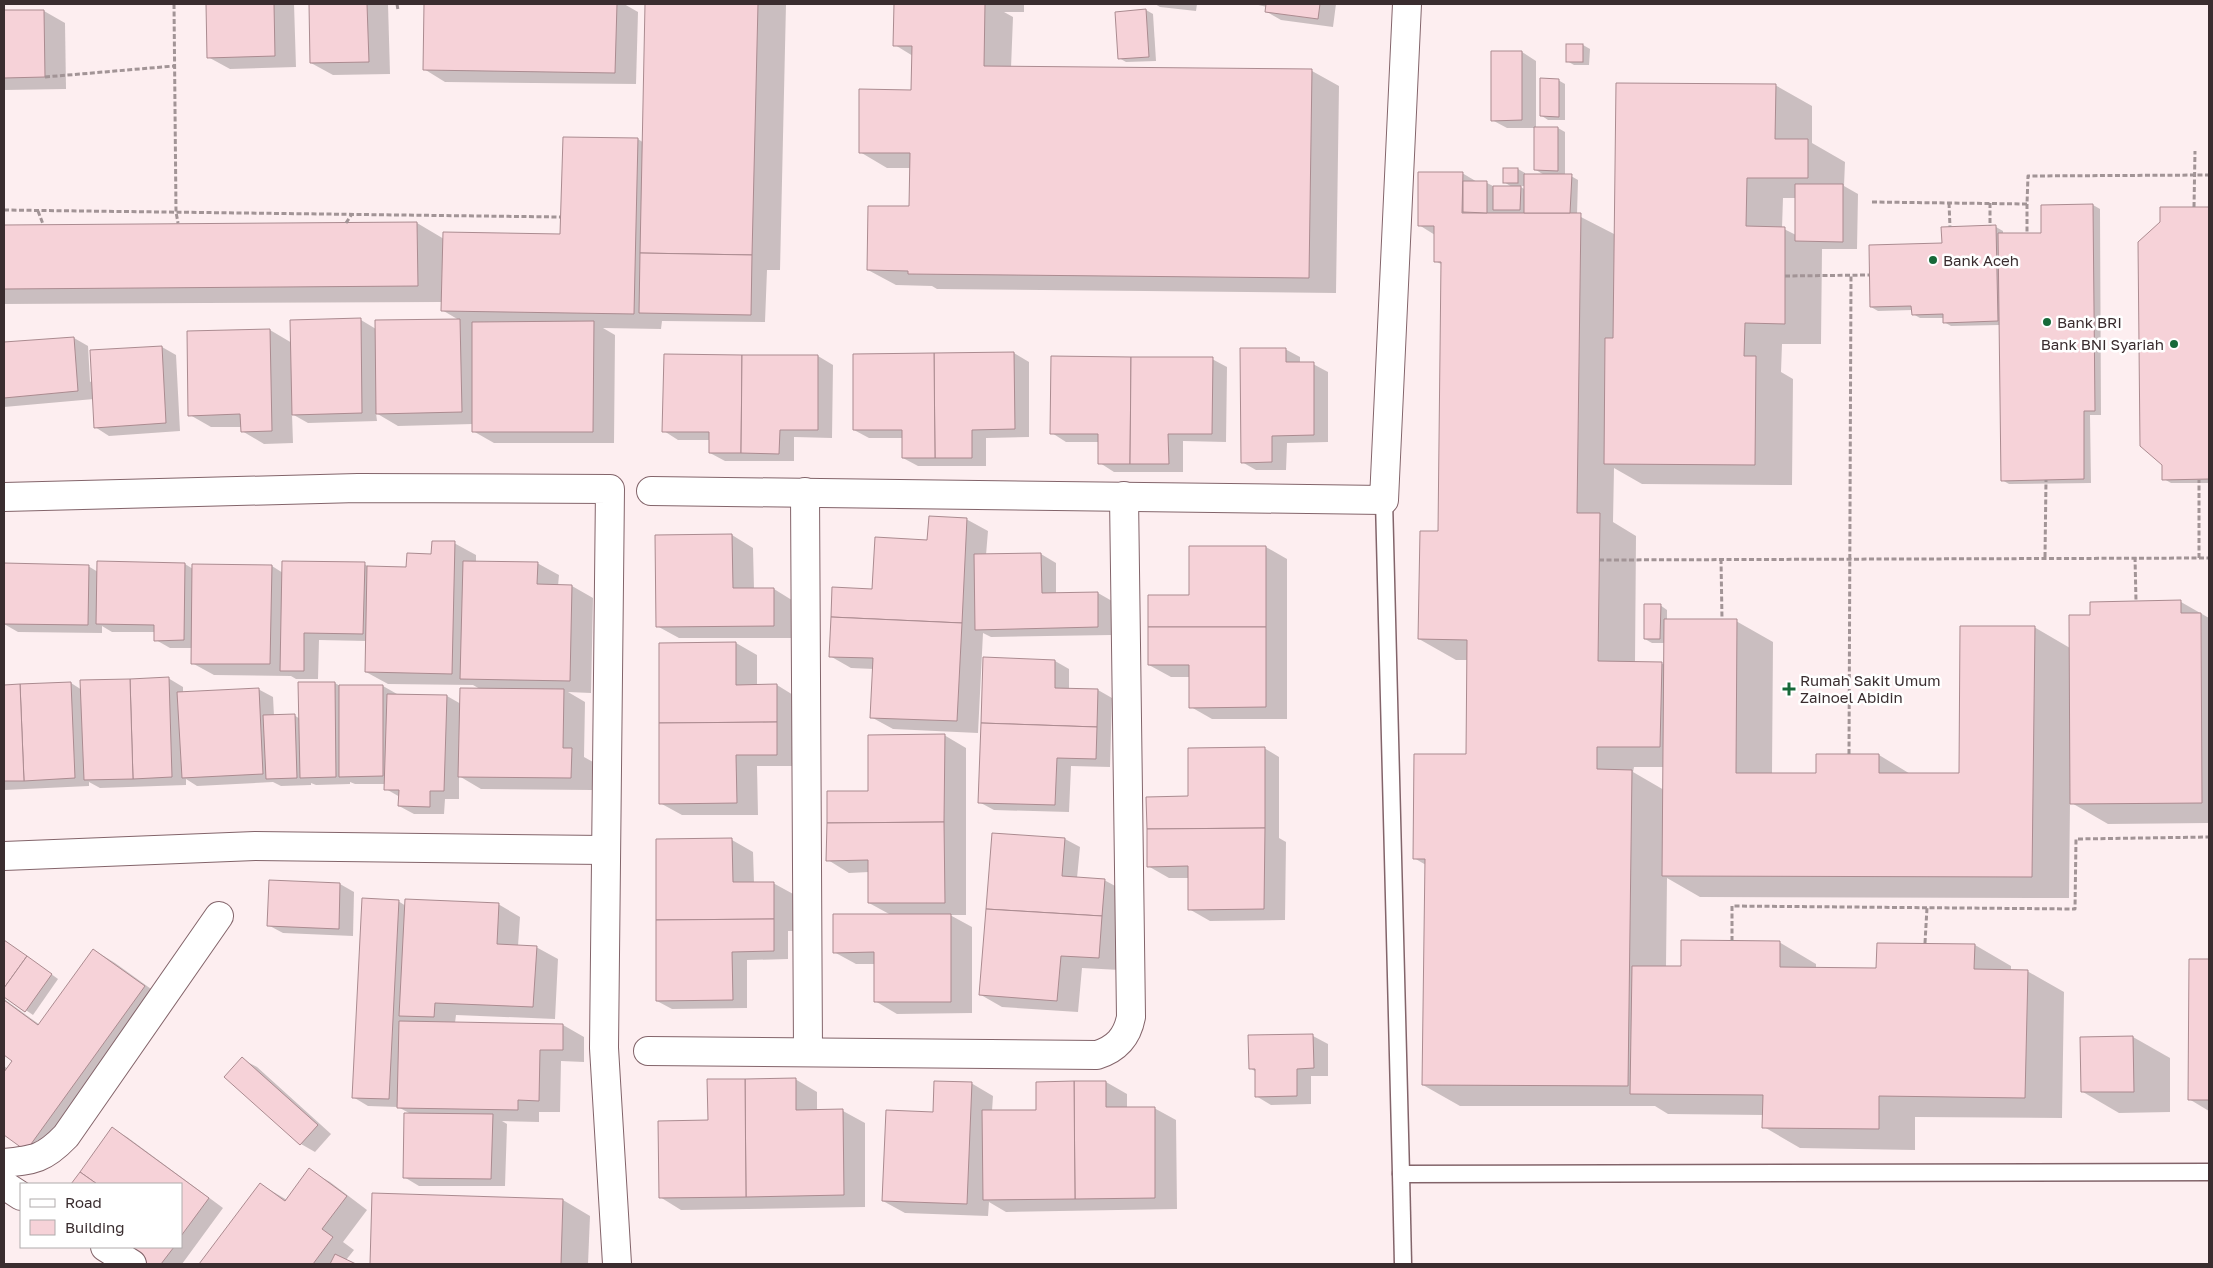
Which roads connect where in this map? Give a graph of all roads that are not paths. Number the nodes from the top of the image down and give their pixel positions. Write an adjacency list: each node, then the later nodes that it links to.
1 (1407, 4): 6 (street)
2 (651, 491): 3 (street)
3 (805, 492): 4 (street); 11 (street)
4 (1124, 496): 6 (street); 11 (street)
5 (4, 497): 7 (street)
6 (1384, 500): 14 (lane)
7 (606, 850): 8 (street); 19 (street)
8 (4, 856)
9 (219, 916): 12 (street)
10 (648, 1051): 11 (street)
11 (808, 1052)
12 (4, 1163)
13 (2209, 1172): 14 (lane)
14 (1401, 1174): 20 (lane)
15 (4, 1185): 16 (street)
16 (20, 1195)
17 (107, 1248): 18 (street)
18 (132, 1264)
19 (617, 1264)
20 (1403, 1264)

